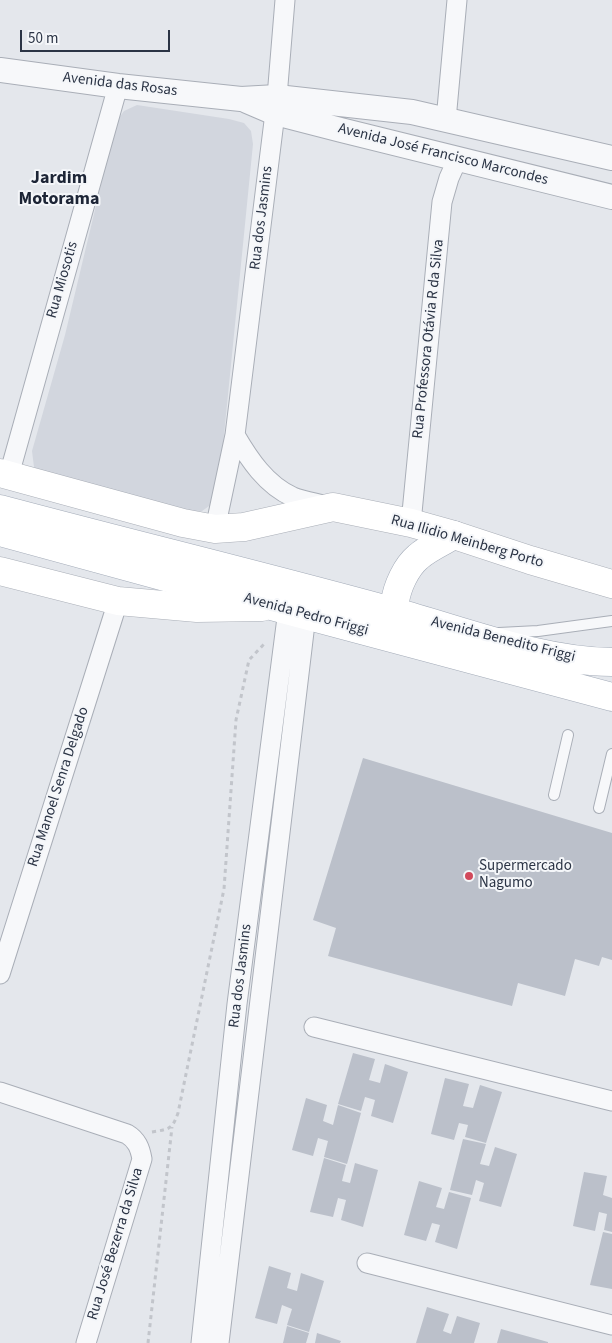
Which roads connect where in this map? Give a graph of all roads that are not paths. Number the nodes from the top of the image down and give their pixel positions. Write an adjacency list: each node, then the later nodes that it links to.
1 (285, 0): 5 (street, Rua dos Jasmins)
2 (457, 0): 7 (street)
3 (0, 70): 4 (street, Avenida das Rosas)
4 (118, 86): 5 (street, Avenida das Rosas); 13 (street, Rua Miosotis)
5 (276, 105): 6 (street, Avenida José Francisco Marcondes); 8 (street, Avenida José Francisco Marcondes); 12 (street, Rua dos Jasmins)
6 (412, 112): 7 (street, Avenida José Francisco Marcondes); 8 (street)
7 (446, 120): 10 (street, Avenida José Francisco Marcondes)
8 (404, 145): 9 (street, Avenida José Francisco Marcondes)
9 (458, 158): 11 (street, Avenida José Francisco Marcondes); 16 (street, Rua Professora Otávia R da Silva)
10 (612, 158)
11 (612, 197)
12 (235, 435): 14 (street); 17 (street, Rua dos Jasmins)
13 (4, 474): 17 (main road, Rua Ilidio Meinberg Porto)
14 (334, 507): 16 (main road, Rua Ilidio Meinberg Porto); 17 (main road, Rua Ilidio Meinberg Porto)
15 (0, 509): 24 (main road, Avenida Pedro Friggi)
16 (411, 523): 19 (main road, Rua Ilidio Meinberg Porto)
17 (215, 529)
18 (0, 532): 23 (main road, Avenida Pedro Friggi)
19 (454, 535): 21 (main road, Rua Ilidio Meinberg Porto); 24 (main road)
20 (0, 570): 22 (main road)
21 (612, 584)
22 (118, 601): 23 (main road); 34 (street, Rua Manoel Senra Delgado)
23 (289, 611): 27 (main road, Avenida Pedro Friggi); 41 (street, Rua dos Jasmins); 42 (street, Rua dos Jasmins)
24 (395, 612): 26 (main road, Avenida Benedito Friggi); 27 (main road)
25 (612, 622): 26 (lane)
26 (472, 634): 28 (main road, Avenida Benedito Friggi)
27 (404, 642): 29 (main road, Avenida Pedro Friggi)
28 (612, 662)
29 (612, 697)
30 (568, 734): 32 (lane)
31 (612, 754): 33 (lane)
32 (554, 795)
33 (599, 808)
34 (0, 974)
35 (314, 1027): 37 (street)
36 (0, 1092): 40 (street, Rua José Bezerra da Silva)
37 (612, 1101)
38 (367, 1263): 39 (street)
39 (612, 1325)
40 (86, 1343)
41 (201, 1343)
42 (219, 1343)

